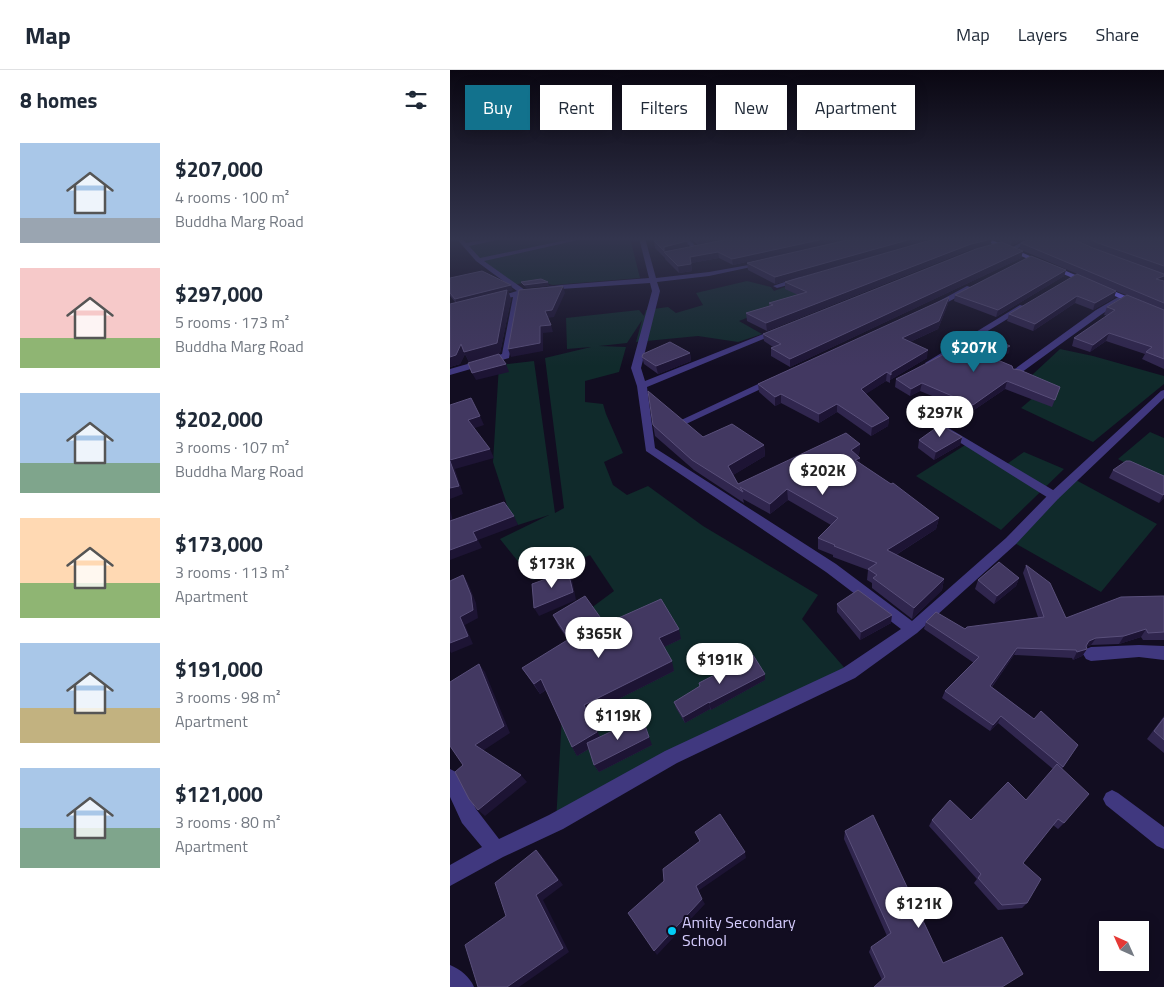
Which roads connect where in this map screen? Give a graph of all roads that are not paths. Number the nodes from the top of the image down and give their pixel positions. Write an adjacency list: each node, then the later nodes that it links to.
1 (654, 280): 19 (street)
2 (505, 281): 8 (street)
3 (645, 281): 8 (street)
4 (796, 281): 7 (street)
5 (1074, 281): 9 (street)
6 (980, 282): 12 (street)
7 (777, 286)
8 (520, 292): 10 (street); 16 (street)
9 (1123, 298): 13 (street); 17 (street)
10 (488, 300)
11 (1029, 303): 15 (street)
12 (921, 312)
13 (1164, 315)
14 (784, 329): 19 (street)
15 (922, 367)
16 (450, 372)
17 (1015, 373)
18 (779, 377): 21 (street)
19 (642, 386): 24 (street)
20 (1164, 394): 23 (street)
21 (682, 422)
22 (935, 423): 23 (lane)
23 (1054, 496): 24 (street)
24 (912, 629): 30 (street)
25 (1091, 654): 26 (street)
26 (1164, 654)
27 (450, 778): 30 (street)
28 (1112, 799): 29 (street)
29 (1164, 839)
30 (496, 850): 31 (street)
31 (450, 876)
32 (450, 974): 33 (lane)
33 (464, 987)

